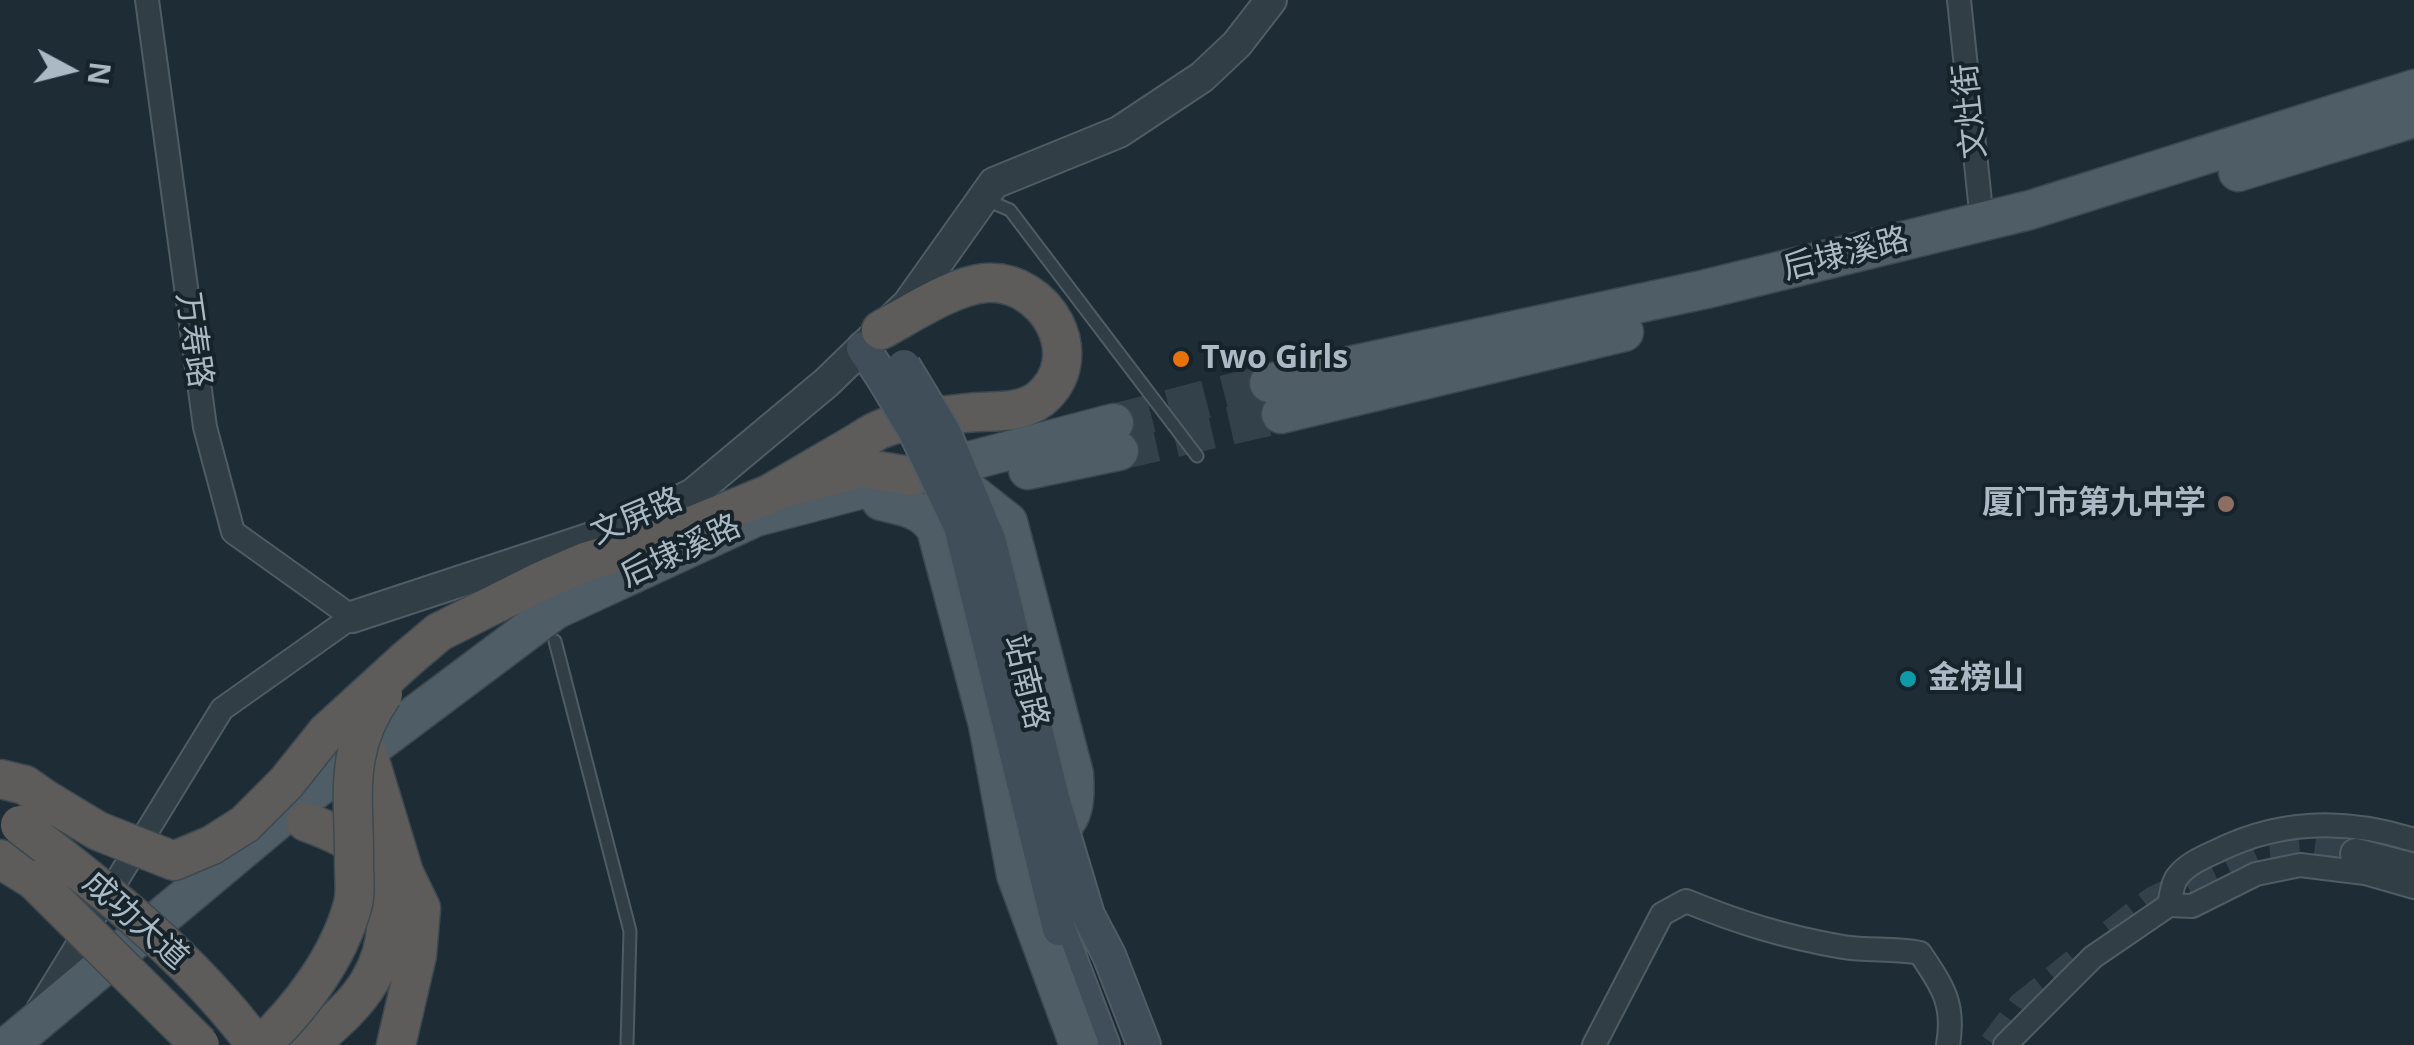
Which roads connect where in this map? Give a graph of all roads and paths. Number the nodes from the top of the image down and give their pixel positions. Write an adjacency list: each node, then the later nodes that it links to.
1 (147, 0): 15 (street, 万寿路)
2 (1272, 0): 6 (street, 文屏路)
3 (1959, 0): 7 (street, 文灶街)
4 (2414, 89): 7 (main road, 后埭溪路)
5 (2414, 118): 7 (main road, 后埭溪路)
6 (984, 199): 8 (street, 文屏路); 10 (lane)
7 (1982, 222)
8 (872, 339): 9 (main road, 站南路); 13 (highway); 15 (street, 文屏路)
9 (894, 372): 12 (main road, 站南路, bridge); 30 (main road, 站南路, bridge)
10 (1197, 456)
11 (910, 476): 13 (highway); 14 (main road, 后埭溪路); 18 (main road, 后埭溪路)
12 (970, 492): 20 (main road); 30 (main road, 站南路, bridge)
13 (771, 493): 17 (highway)
14 (882, 501): 16 (main road); 20 (main road)
15 (352, 618): 31 (street, 文屏路)
16 (555, 641): 18 (main road); 37 (lane)
17 (407, 658): 22 (highway, bridge); 33 (highway, bridge)
18 (370, 759): 21 (main road); 27 (highway)
19 (0, 778): 22 (highway)
20 (998, 778): 38 (main road)
21 (305, 810): 31 (main road); 34 (highway)
22 (22, 812): 33 (highway, 成功大道, bridge)
23 (2414, 840): 29 (street)
24 (2356, 854): 26 (street)
25 (0, 859): 32 (highway, 成功大道, bridge)
26 (2414, 869)
27 (404, 873): 35 (highway); 36 (highway)
28 (2414, 886): 29 (street)
29 (2168, 906): 43 (street)
30 (1073, 922): 39 (main road, 站南路); 40 (main road, 站南路)
31 (24, 1039)
32 (200, 1045)
33 (258, 1045)
34 (309, 1045)
35 (328, 1045)
36 (396, 1045)
37 (627, 1045)
38 (1079, 1045)
39 (1103, 1045)
40 (1144, 1045)
41 (1594, 1045): 42 (street)
42 (1948, 1045)
43 (2004, 1045)

